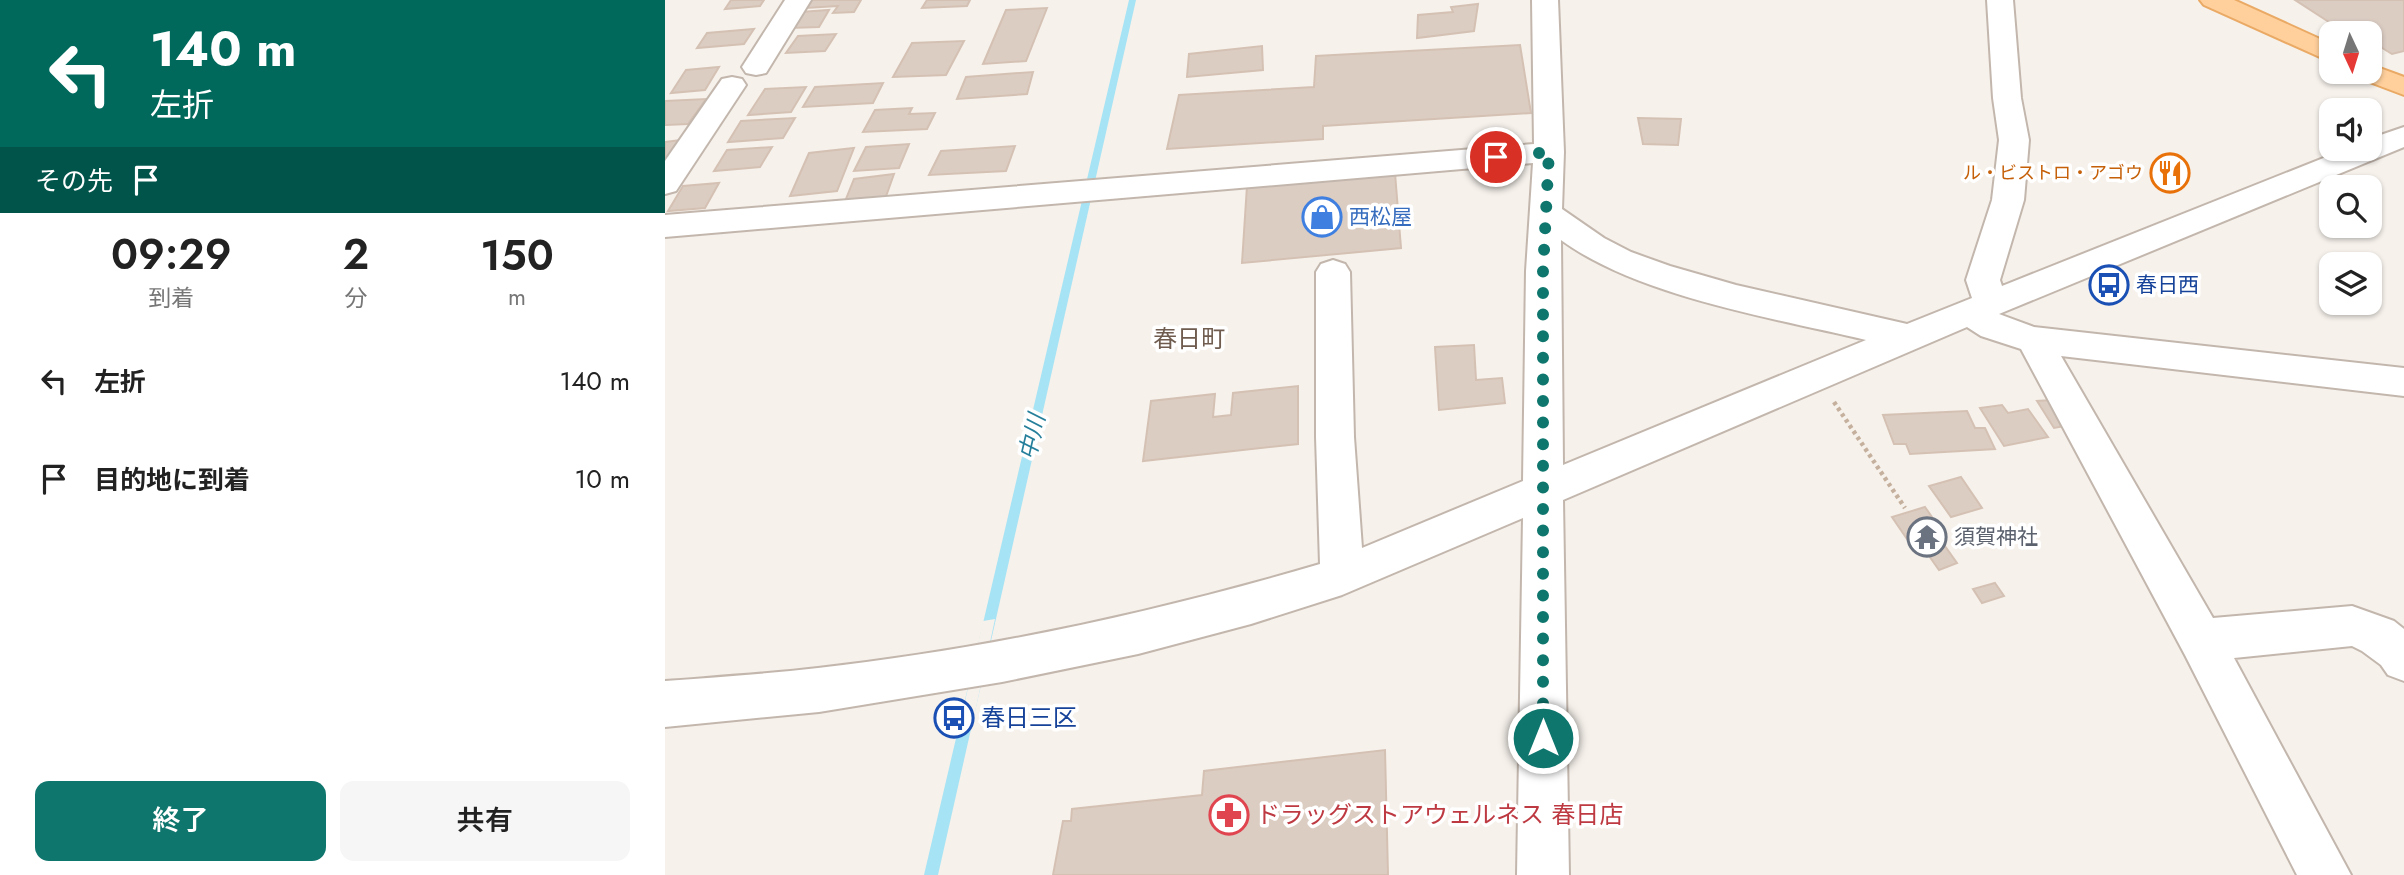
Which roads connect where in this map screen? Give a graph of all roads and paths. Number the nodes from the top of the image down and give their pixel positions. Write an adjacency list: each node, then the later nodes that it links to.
1 (798, 0): 6 (street)
2 (1545, 0): 11 (street)
3 (2000, 0): 16 (street)
4 (2213, 0): 5 (main road)
5 (2319, 49)
6 (756, 67)
7 (2382, 78): 9 (main road)
8 (732, 85): 12 (street)
9 (2404, 87)
10 (2404, 136): 16 (street)
11 (1549, 152): 13 (street); 14 (street)
12 (665, 184)
13 (1547, 214): 17 (street); 21 (street)
14 (665, 226)
15 (1333, 272): 23 (street)
16 (1981, 308): 17 (street); 18 (street)
17 (1909, 337): 19 (street)
18 (2034, 340): 20 (street); 24 (street)
19 (1818, 374): 21 (street); 22 (path)
20 (2403, 384)
21 (1542, 491): 23 (street); 27 (street)
22 (1905, 508)
23 (1342, 576): 26 (street)
24 (2201, 640): 25 (street); 28 (street)
25 (2404, 660)
26 (665, 704)
27 (1543, 875)
28 (2325, 875)

